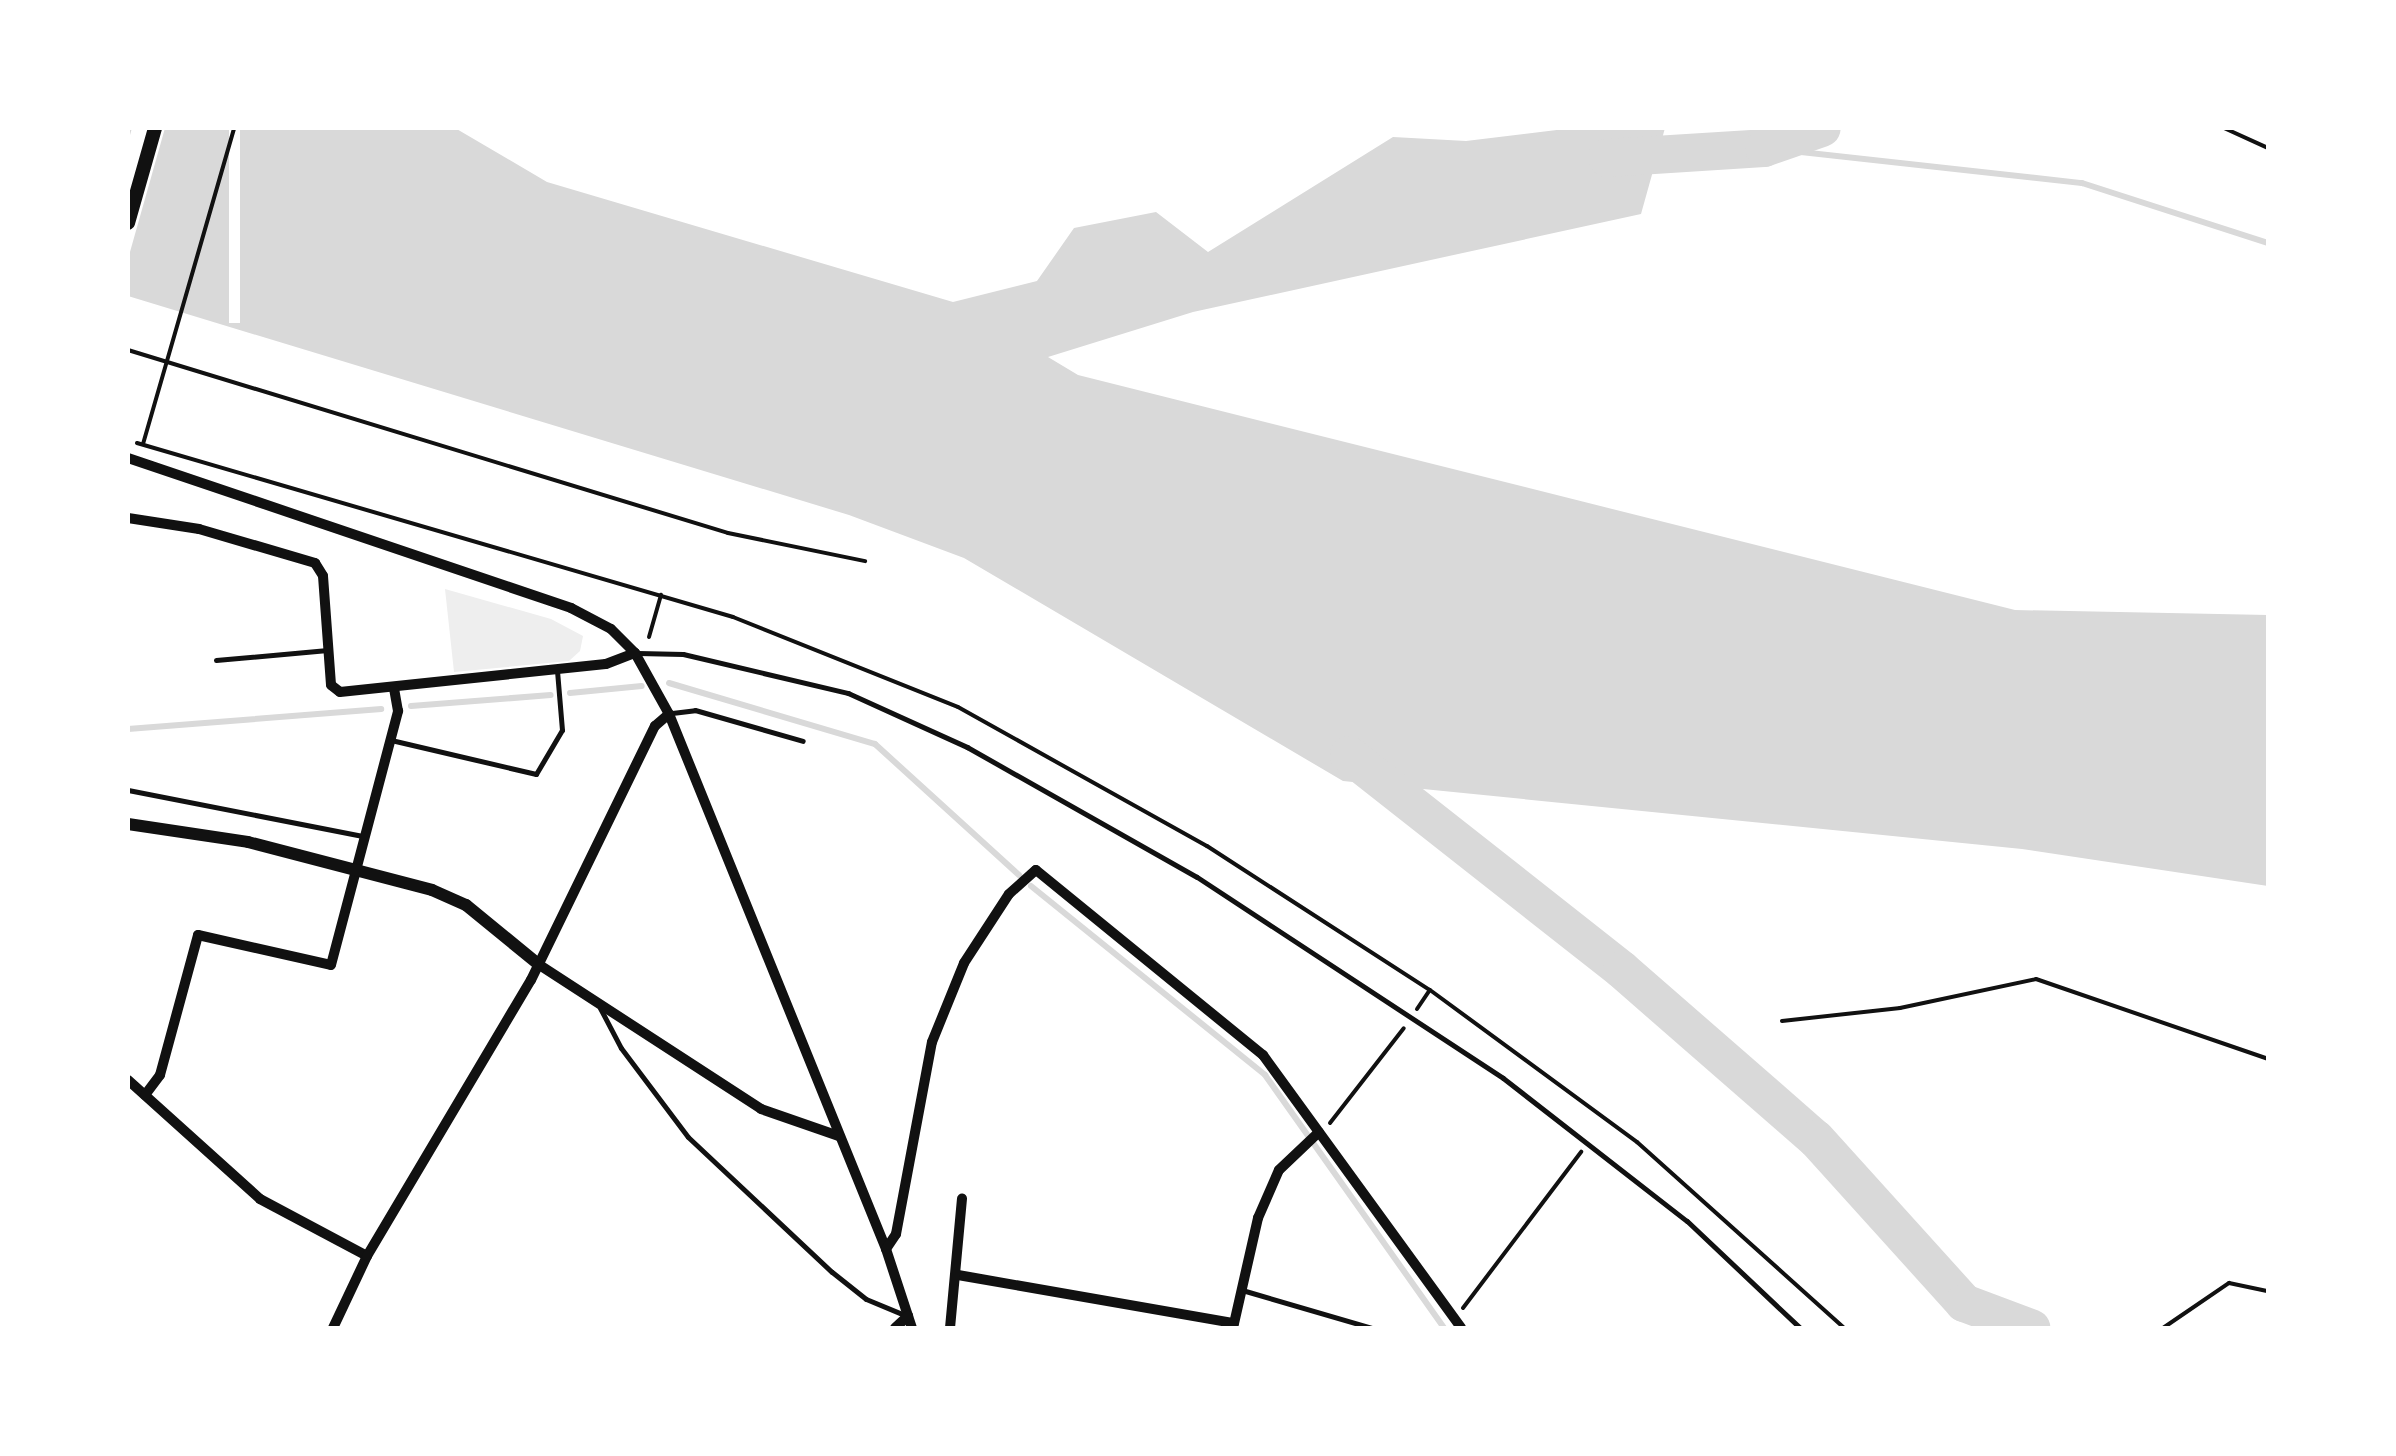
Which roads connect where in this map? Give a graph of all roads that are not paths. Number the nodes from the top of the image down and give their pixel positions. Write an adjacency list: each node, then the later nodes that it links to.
1 (155, 128): 2 (main road)
2 (128, 223)
3 (128, 458): 6 (street)
4 (128, 518): 5 (street)
5 (329, 650): 7 (lane); 9 (street)
6 (635, 654): 8 (street); 10 (street); 35 (lane)
7 (216, 660)
8 (557, 670): 9 (street); 11 (lane)
9 (394, 688): 11 (street)
10 (669, 714): 12 (lane); 17 (street); 21 (street)
11 (390, 740): 15 (street)
12 (803, 741)
13 (128, 790): 15 (lane)
14 (128, 824): 16 (street)
15 (363, 836): 16 (street)
16 (354, 870): 17 (street); 20 (street)
17 (538, 964): 18 (street); 25 (street)
18 (600, 1008): 21 (street); 28 (lane)
19 (128, 1080): 20 (street)
20 (146, 1095): 25 (street)
21 (839, 1136): 24 (street)
22 (1311, 1137): 24 (street); 27 (street); 34 (street)
23 (962, 1199): 26 (street)
24 (886, 1249): 28 (street)
25 (366, 1256): 30 (street)
26 (958, 1275): 29 (street); 32 (street)
27 (1242, 1290): 29 (street); 33 (lane)
28 (910, 1322): 31 (street)
29 (1234, 1326)
30 (333, 1328)
31 (895, 1328)
32 (950, 1328)
33 (1372, 1328)
34 (1461, 1328)
35 (1800, 1328)

